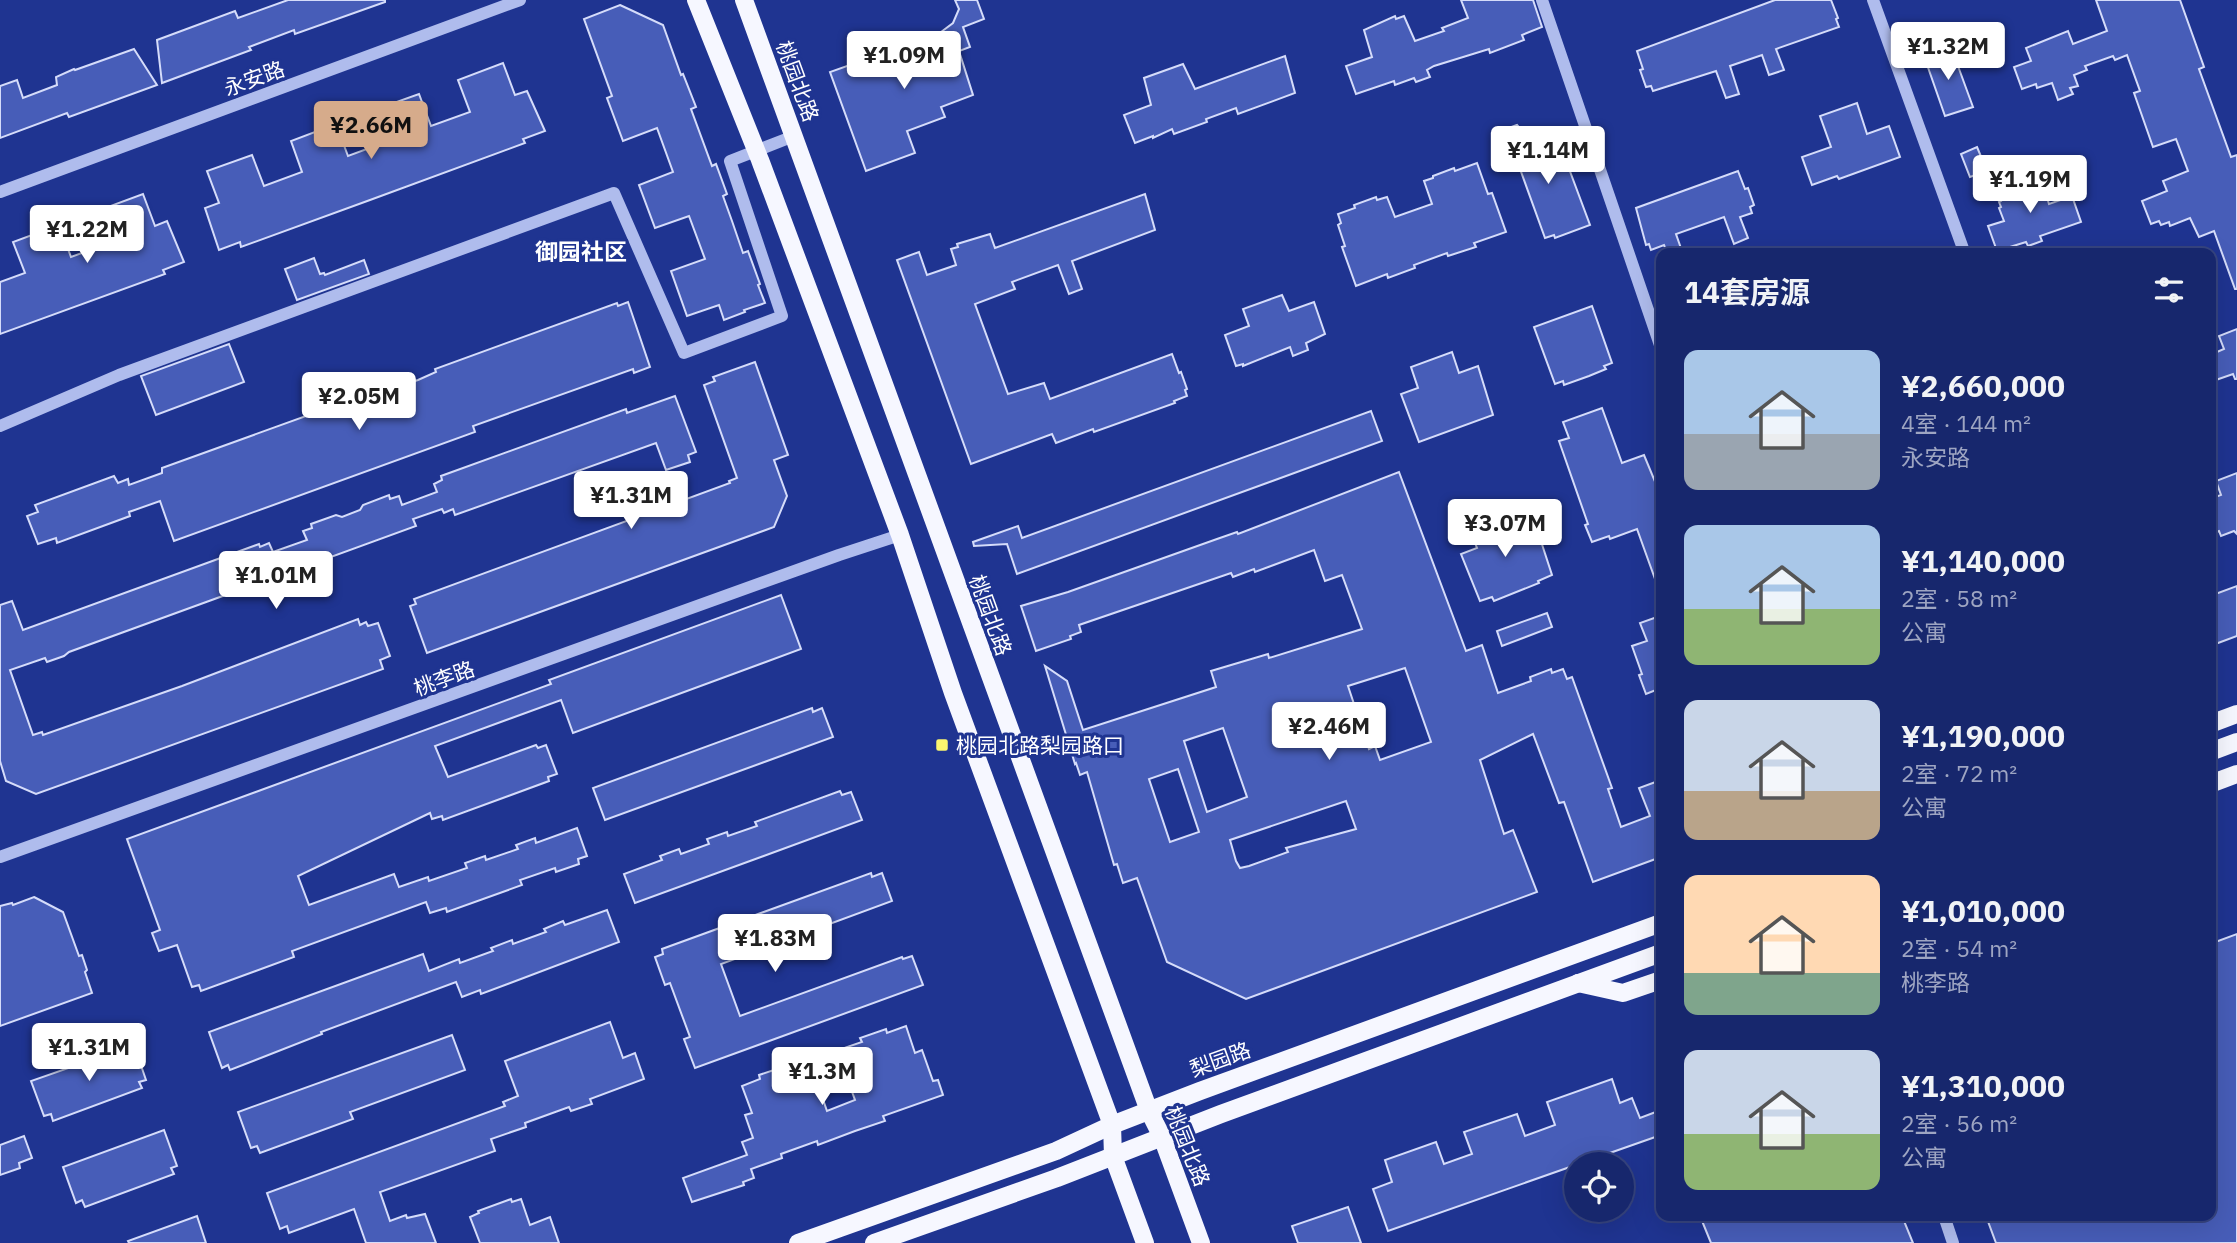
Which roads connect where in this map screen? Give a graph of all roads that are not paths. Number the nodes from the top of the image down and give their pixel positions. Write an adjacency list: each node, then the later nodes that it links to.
1 (520, 0): 8 (street, 永安路)
2 (696, 0): 7 (main road)
3 (744, 0): 6 (main road, 桃园北路)
4 (1542, 0): 10 (street)
5 (1873, 0): 9 (street)
6 (794, 136): 7 (street); 24 (main road, 桃园北路)
7 (757, 152): 11 (street); 12 (main road)
8 (0, 191)
9 (1963, 248)
10 (1656, 333)
11 (0, 426)
12 (900, 535): 19 (street, 桃李路); 25 (main road)
13 (2237, 714): 14 (main road)
14 (2216, 721)
15 (2237, 742): 16 (main road)
16 (2216, 750)
17 (2237, 774): 18 (main road)
18 (2216, 782)
19 (0, 857)
20 (1656, 925): 24 (main road, 梨园路)
21 (1656, 955): 23 (main road)
22 (1656, 982): 23 (main road)
23 (1578, 983): 26 (main road)
24 (1149, 1111): 25 (main road, 梨园路); 26 (main road, 桃园北路)
25 (1112, 1125): 27 (main road); 29 (main road, 梨园路)
26 (1162, 1137): 27 (main road); 32 (main road, 桃园北路)
27 (1113, 1156): 30 (main road); 31 (main road)
28 (1946, 1221): 33 (street)
29 (797, 1243)
30 (874, 1243)
31 (1145, 1243)
32 (1201, 1243)
33 (1953, 1243)

